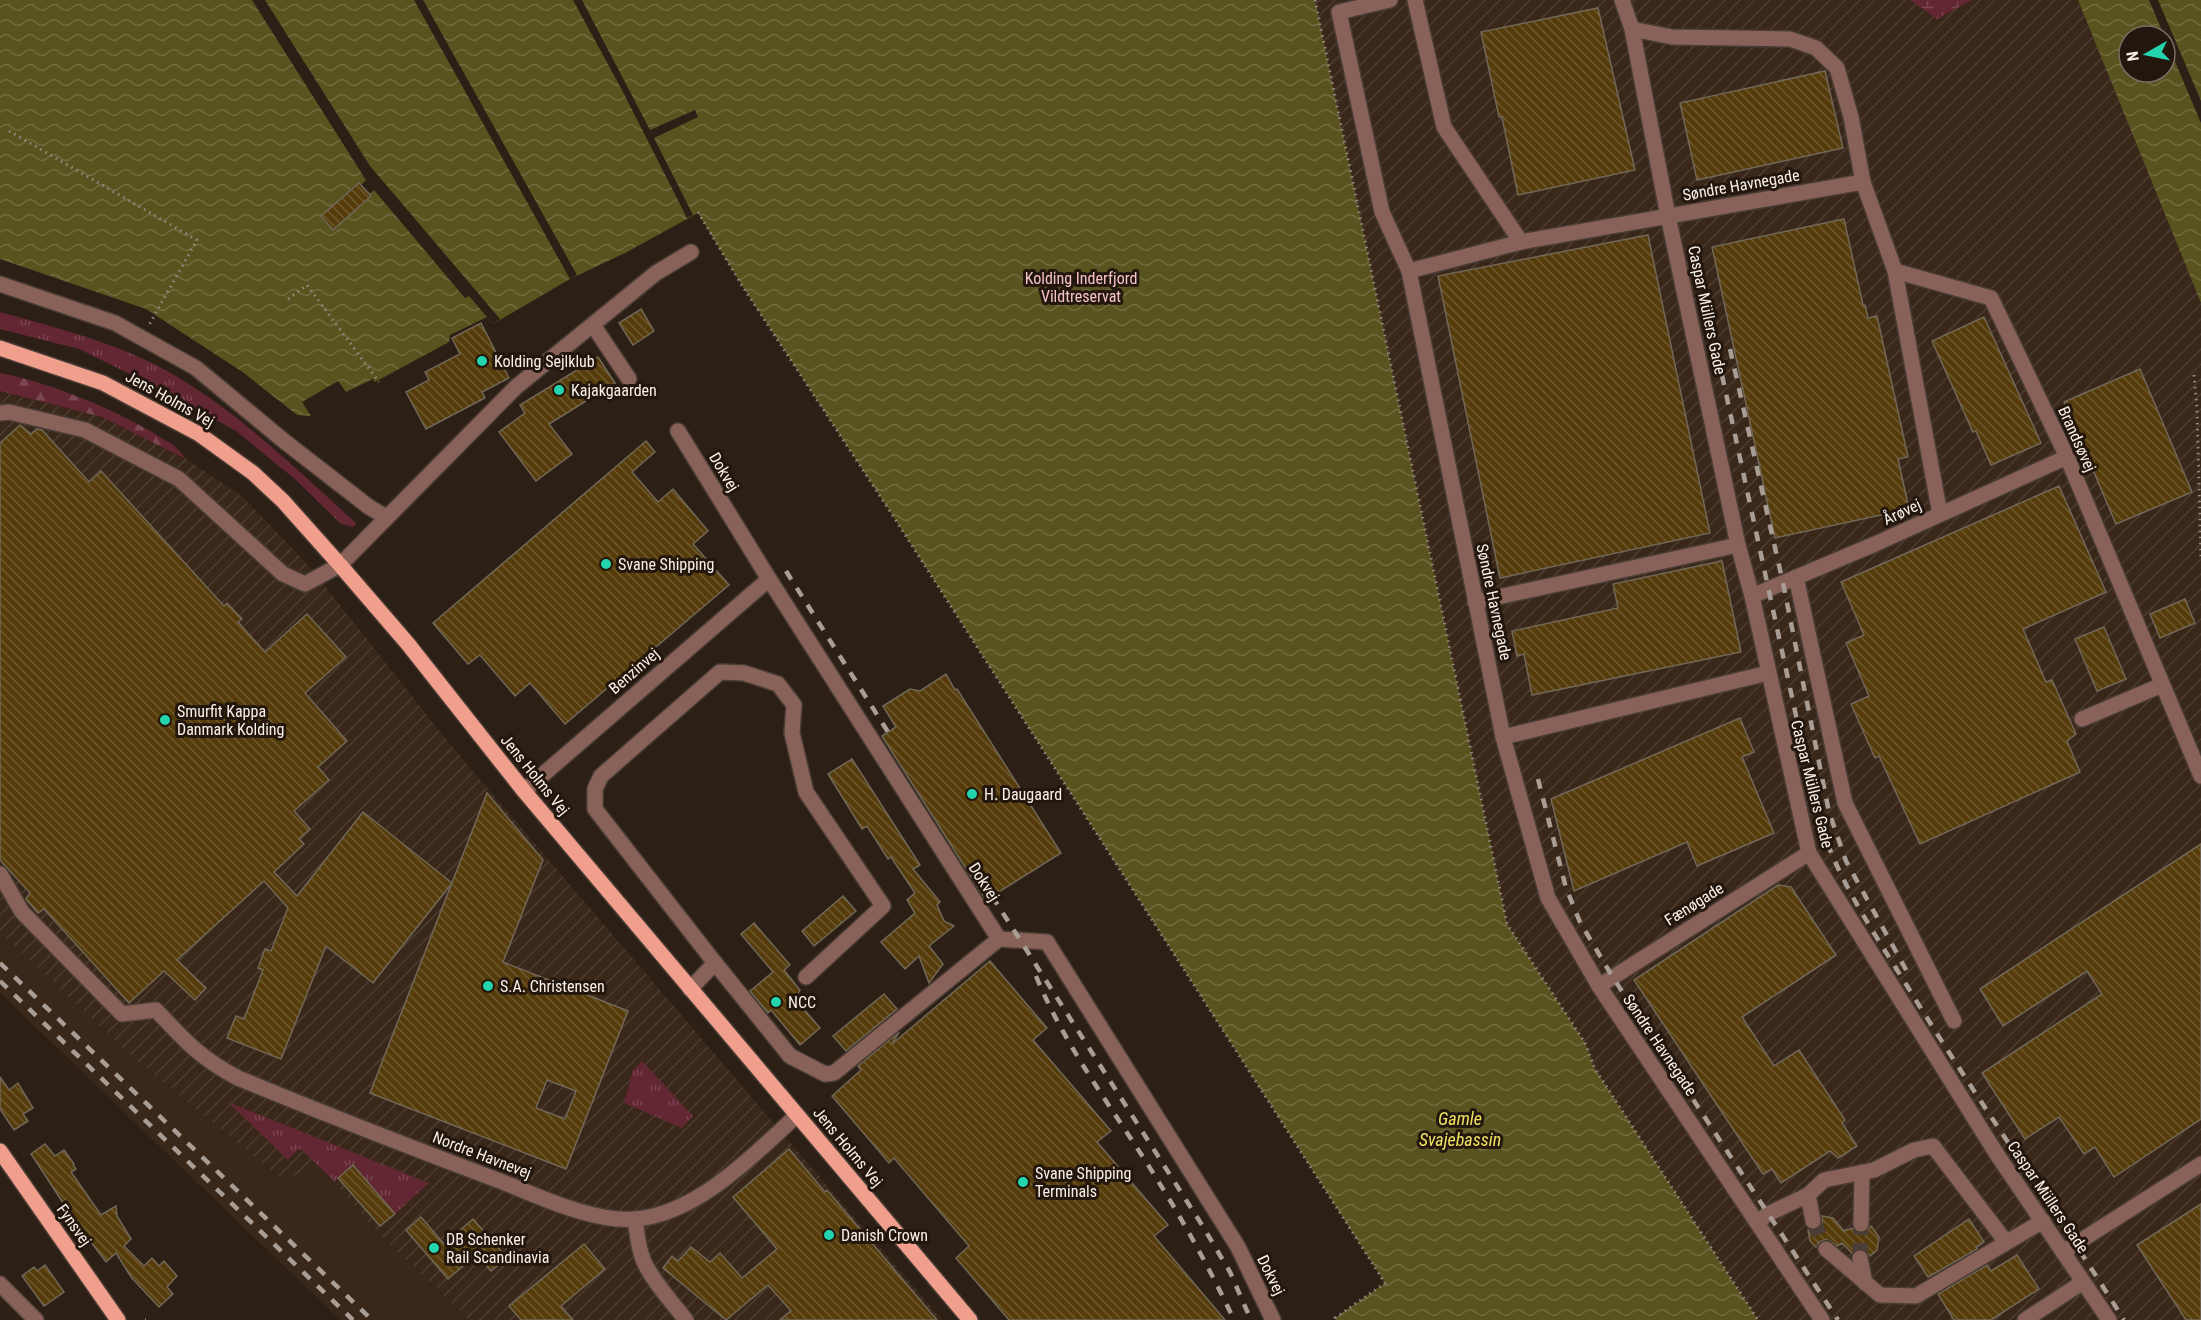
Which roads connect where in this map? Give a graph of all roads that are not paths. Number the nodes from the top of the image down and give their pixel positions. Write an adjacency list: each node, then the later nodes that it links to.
1 (1390, 0): 4 (street)
2 (1415, 0): 8 (street)
3 (1622, 0): 5 (street, Caspar Müllers Gade)
4 (1337, 6): 10 (street)
5 (1632, 29): 6 (street); 7 (street, Caspar Müllers Gade)
6 (1863, 182): 7 (street, Søndre Havnegade); 11 (street)
7 (1668, 216): 8 (street, Søndre Havnegade); 21 (street, Caspar Müllers Gade)
8 (1521, 242): 10 (street, Søndre Havnegade)
9 (692, 252): 13 (street)
10 (1409, 271): 26 (street, Søndre Havnegade)
11 (1895, 271): 18 (street, Brandsøvej); 19 (street)
12 (0, 284): 20 (street)
13 (593, 325): 15 (street); 20 (street)
14 (0, 348): 22 (main road, Jens Holms Vej)
15 (629, 379)
16 (0, 413): 22 (street)
17 (678, 431): 24 (street, Dokvej)
18 (2067, 457): 19 (street, Årøvej); 28 (street, Brandsøvej)
19 (1940, 514): 23 (street, Årøvej)
20 (386, 517): 22 (street)
21 (1738, 545): 25 (street, Caspar Müllers Gade); 26 (street)
22 (340, 565): 32 (main road, Jens Holms Vej)
23 (1796, 577): 25 (street, Årøvej); 40 (street)
24 (769, 579): 32 (street, Benzinvej); 35 (street, Dokvej)
25 (1752, 596): 27 (street, Caspar Müllers Gade)
26 (1475, 602): 30 (street, Søndre Havnegade)
27 (1768, 673): 30 (street); 33 (street, Caspar Müllers Gade)
28 (2162, 685): 29 (street); 31 (street, Brandsøvej)
29 (2082, 719)
30 (1503, 737): 38 (street, Søndre Havnegade)
31 (2201, 776)
32 (524, 791): 39 (main road, Jens Holms Vej)
33 (1809, 854): 38 (street, Fænøgade); 48 (street, Caspar Müllers Gade)
34 (0, 874): 46 (street, Nordre Havnevej)
35 (999, 939): 36 (street); 62 (street, Dokvej)
36 (715, 963): 37 (street); 39 (street)
37 (806, 977)
38 (1599, 986): 49 (street, Søndre Havnegade)
39 (690, 988): 41 (main road, Jens Holms Vej)
40 (1954, 1021)
41 (797, 1115): 46 (street, Nordre Havnevej); 61 (main road, Jens Holms Vej)
42 (0, 1150): 59 (main road, Fynsvej)
43 (2201, 1164): 53 (street)
44 (1862, 1172): 45 (street); 50 (street); 51 (street)
45 (1808, 1195): 47 (street); 49 (street)
46 (635, 1219): 60 (street)
47 (1813, 1221)
48 (2043, 1221): 51 (street); 53 (street, Caspar Müllers Gade)
49 (1757, 1222): 63 (street, Søndre Havnegade)
50 (1861, 1224)
51 (2006, 1242): 55 (street)
52 (1826, 1249): 55 (street)
53 (2063, 1252): 56 (street, Caspar Müllers Gade)
54 (1860, 1258): 55 (street)
55 (1865, 1282)
56 (2084, 1282): 64 (street); 65 (street, Caspar Müllers Gade)
57 (0, 1284): 58 (street)
58 (32, 1319)
59 (118, 1320)
60 (686, 1320)
61 (970, 1320)
62 (1273, 1320)
63 (1822, 1320)
64 (2025, 1320)
65 (2109, 1320)

